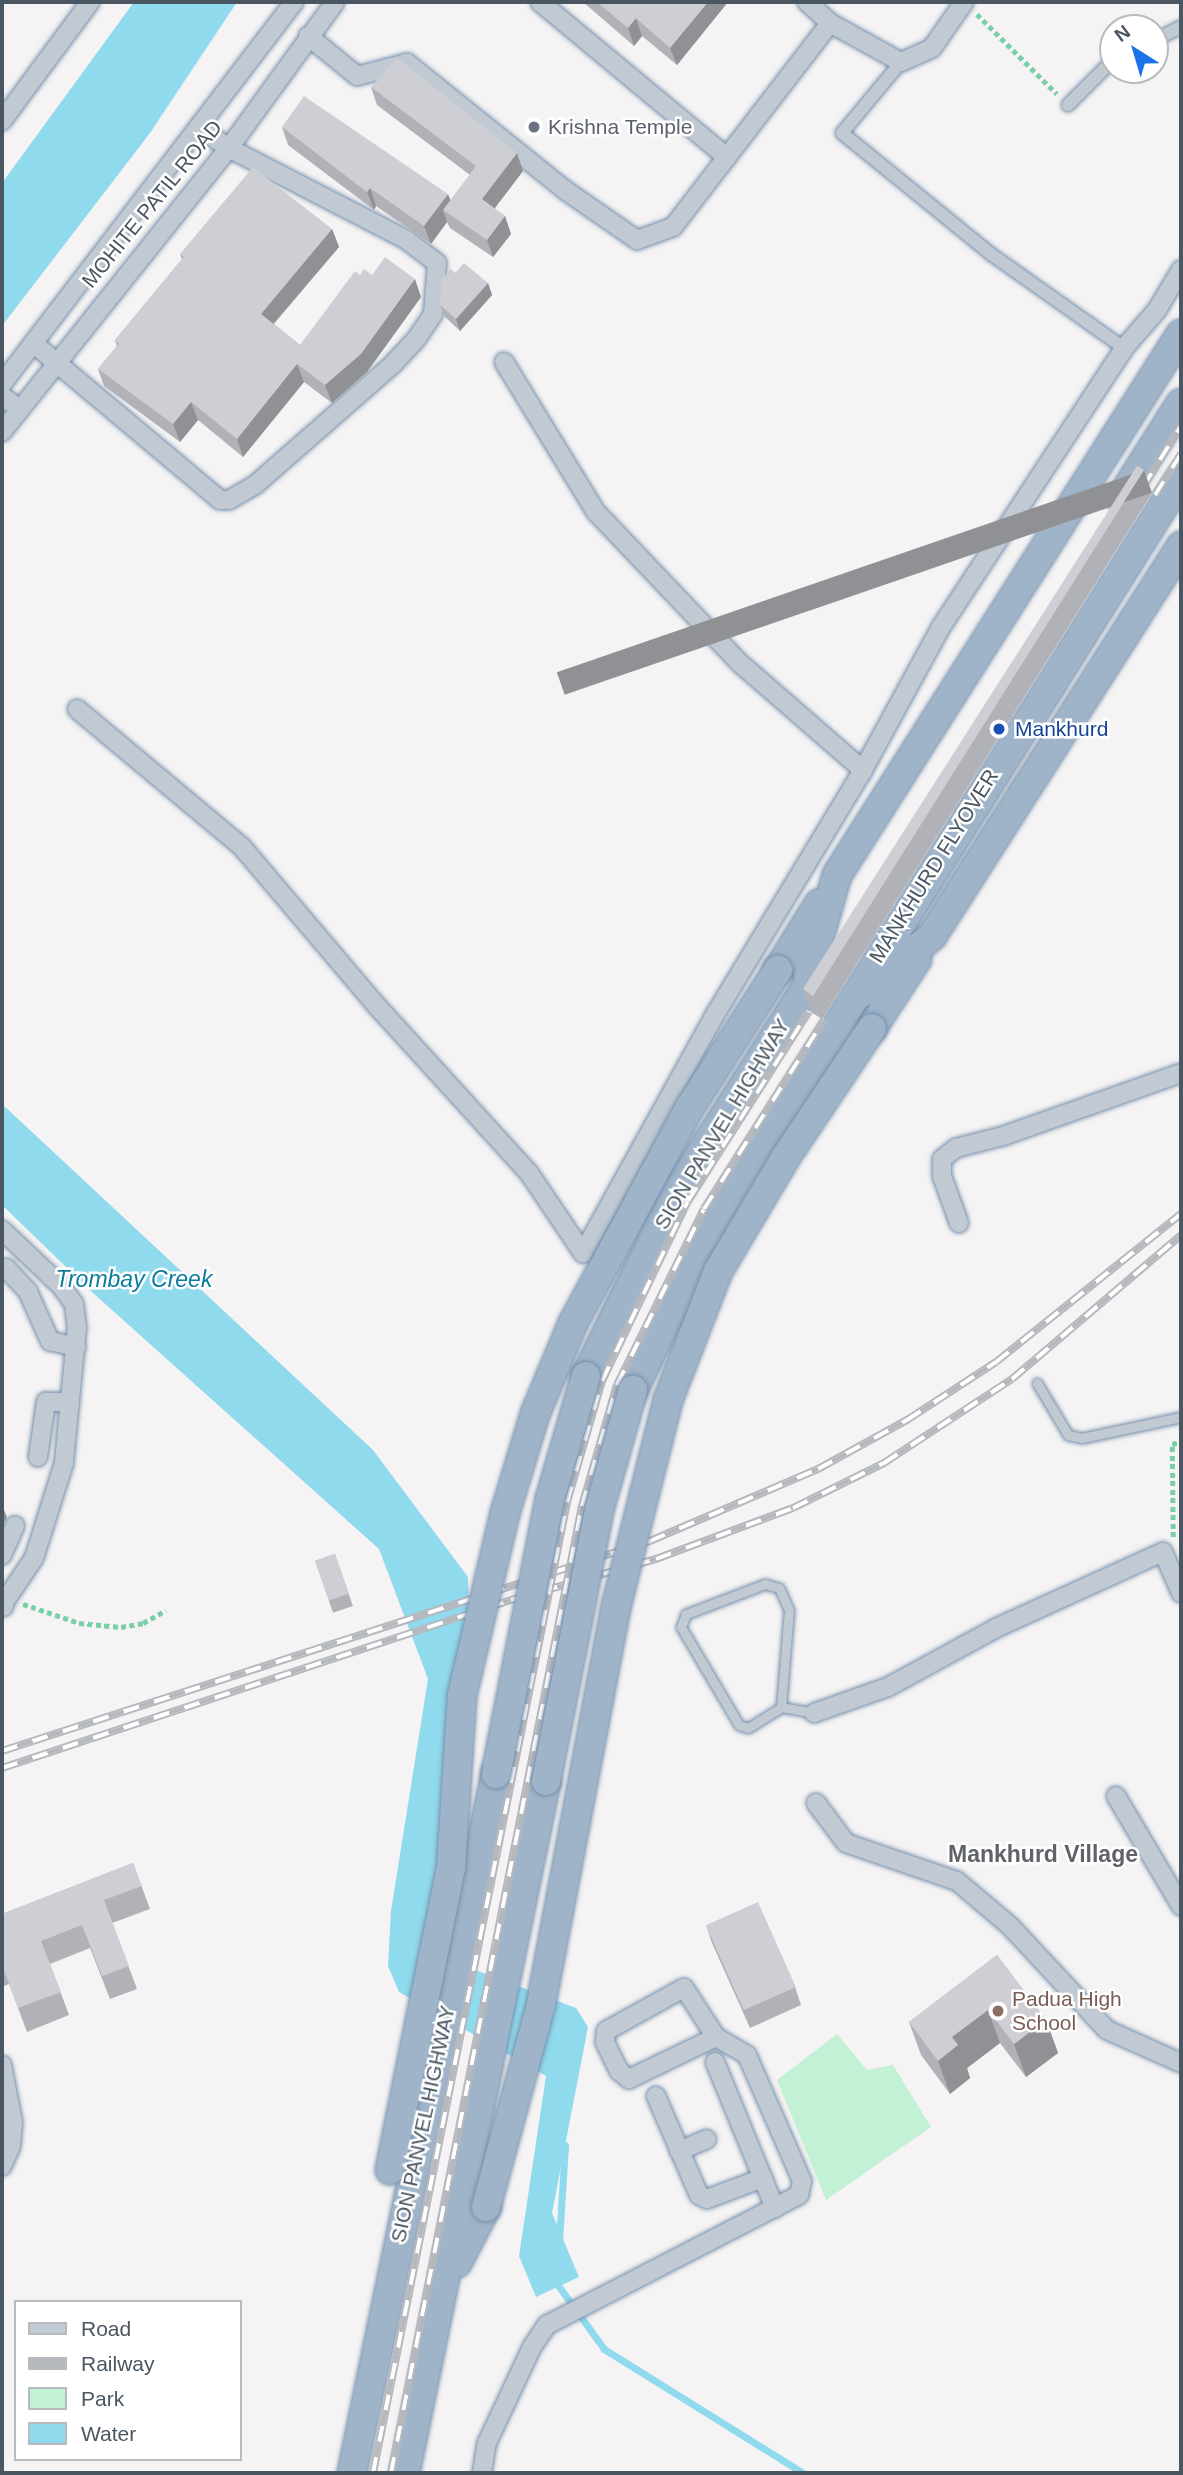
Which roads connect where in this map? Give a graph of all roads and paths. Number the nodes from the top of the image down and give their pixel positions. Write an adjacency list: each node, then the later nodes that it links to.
1 (90, 2): 12 (street)
2 (293, 2): 13 (street)
3 (335, 2): 8 (street, MOHITE PATIL ROAD)
4 (540, 2): 15 (street)
5 (807, 2): 7 (street)
6 (969, 6): 9 (street); 11 (path)
7 (830, 23): 9 (street); 15 (street)
8 (308, 36): 14 (street, MOHITE PATIL ROAD); 15 (street)
9 (901, 62): 22 (street)
10 (1099, 74): 11 (street)
11 (1068, 105)
12 (2, 121)
13 (198, 127): 14 (street); 17 (street)
14 (229, 148): 19 (street, MOHITE PATIL ROAD); 23 (street)
15 (727, 157)
16 (1181, 270): 18 (street)
17 (71, 292): 19 (street); 21 (street)
18 (1157, 310): 20 (street); 22 (street)
19 (95, 311): 23 (street, MOHITE PATIL ROAD)
20 (1181, 337): 35 (highway)
21 (33, 343): 23 (street); 25 (street)
22 (1124, 348): 34 (street)
23 (57, 360): 28 (street, MOHITE PATIL ROAD)
24 (504, 362): 34 (street)
25 (2, 384)
26 (2, 396): 28 (street)
27 (1181, 403): 31 (highway)
28 (19, 409): 29 (street, MOHITE PATIL ROAD)
29 (2, 432)
30 (1181, 478): 39 (highway, MANKHURD FLYOVER)
31 (1107, 520)
32 (1181, 546): 37 (highway)
33 (77, 709): 34 (street)
34 (863, 770)
35 (837, 875): 38 (highway); 71 (highway, bridge)
36 (852, 917): 38 (highway, MANKHURD FLYOVER)
37 (932, 936): 39 (highway); 72 (highway, bridge)
38 (805, 986): 71 (highway, SION PANVEL HIGHWAY, bridge)
39 (845, 1007): 72 (highway, SION PANVEL HIGHWAY, bridge)
40 (1181, 1073): 41 (street)
41 (959, 1223)
42 (2, 1230): 44 (street)
43 (6, 1268): 44 (street)
44 (76, 1347): 46 (street)
45 (1037, 1382): 47 (lane)
46 (70, 1402): 49 (street); 54 (street)
47 (1181, 1417)
48 (1181, 1442): 51 (path)
49 (38, 1457)
50 (15, 1526): 52 (street)
51 (1163, 1552): 53 (street); 57 (street)
52 (2, 1555)
53 (1181, 1593)
54 (3, 1602): 55 (path)
55 (166, 1611)
56 (781, 1707): 56 (lane); 57 (lane)
57 (814, 1713)
58 (1116, 1796): 60 (street)
59 (816, 1802): 63 (street)
60 (1181, 1906)
61 (716, 2038): 61 (street); 70 (street)
62 (715, 2062): 69 (street)
63 (1181, 2063)
64 (2, 2066): 68 (street)
65 (656, 2096): 67 (street)
66 (707, 2138): 67 (street)
67 (678, 2151): 69 (street)
68 (2, 2165)
69 (763, 2178): 70 (street)
70 (775, 2208): 75 (street)
71 (392, 2273): 73 (highway, SION PANVEL HIGHWAY)
72 (442, 2290): 74 (highway)
73 (352, 2473)
74 (405, 2473)
75 (482, 2473)

